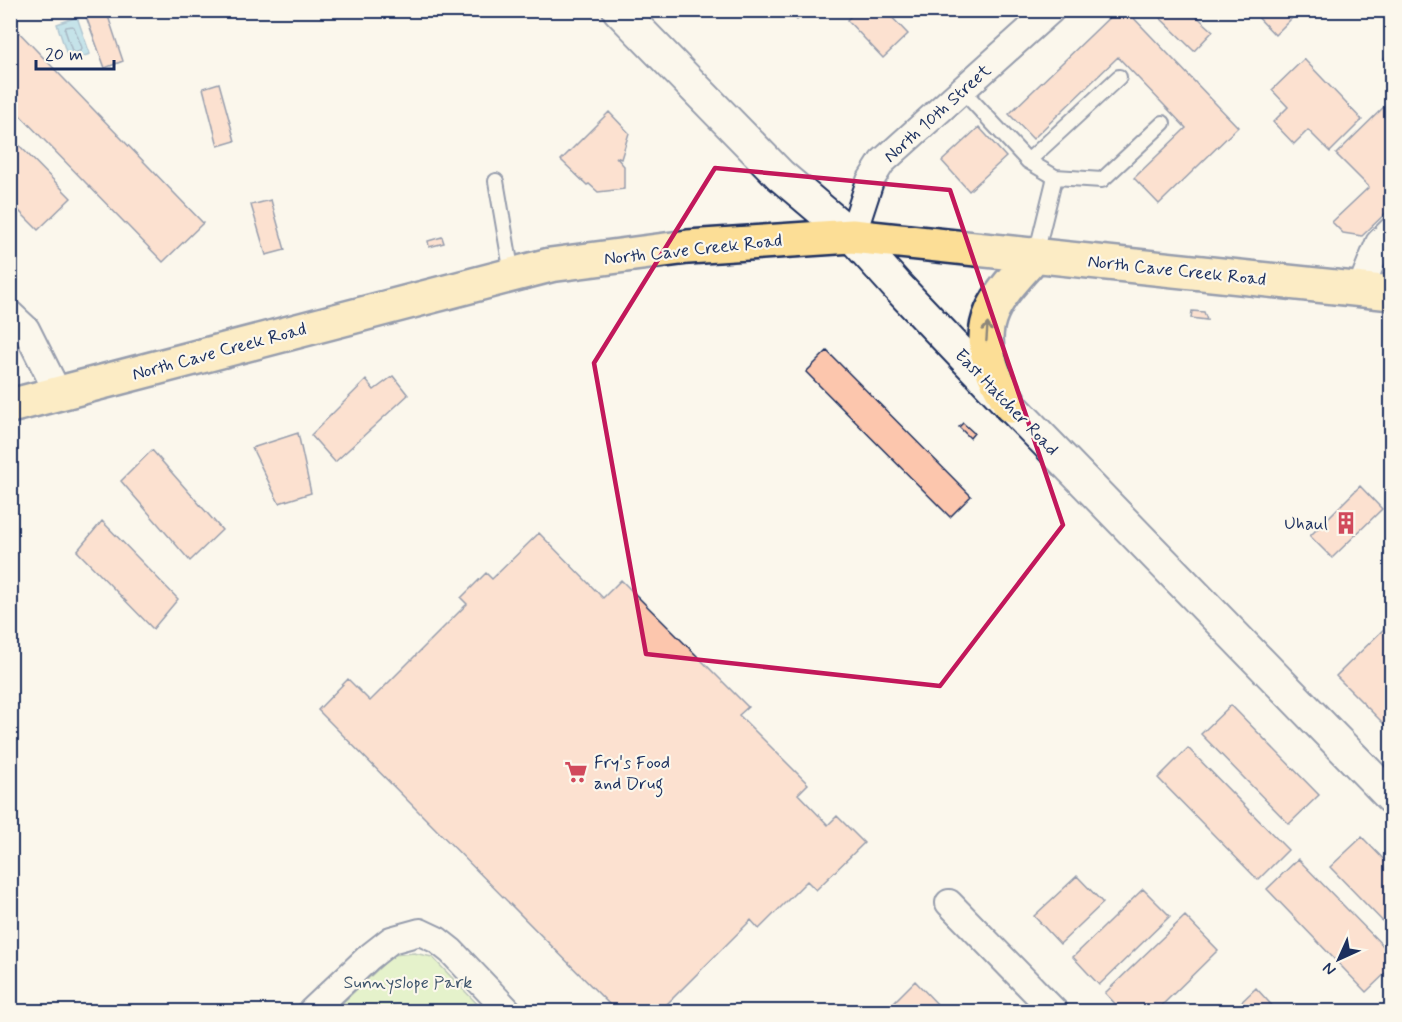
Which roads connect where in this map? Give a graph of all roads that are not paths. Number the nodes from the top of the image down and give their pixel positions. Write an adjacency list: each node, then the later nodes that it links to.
1 (619, 10): 10 (street, East Hatcher Road)
2 (1051, 10): 4 (street, North 10th Street)
3 (1119, 77): 6 (lane)
4 (962, 90): 6 (lane); 10 (street, North 10th Street)
5 (1163, 123): 7 (lane)
6 (1028, 161): 7 (lane)
7 (1055, 177): 11 (lane)
8 (496, 181): 12 (lane)
9 (1392, 230): 13 (street)
10 (852, 236): 11 (main road, North Cave Creek Road); 12 (main road, North Cave Creek Road); 18 (street, East Hatcher Road)
11 (1036, 254): 13 (main road, North Cave Creek Road); 18 (main road, one-way to 11)
12 (512, 274): 16 (main road, North Cave Creek Road)
13 (1360, 290): 14 (main road, North Cave Creek Road)
14 (1392, 292)
15 (10, 314): 16 (street)
16 (58, 393): 17 (main road, North Cave Creek Road)
17 (10, 406)
18 (1011, 406): 19 (street, East Hatcher Road)
19 (1388, 786)
20 (949, 903): 23 (street)
21 (311, 1011): 22 (street)
22 (509, 1011)
23 (1055, 1011)

